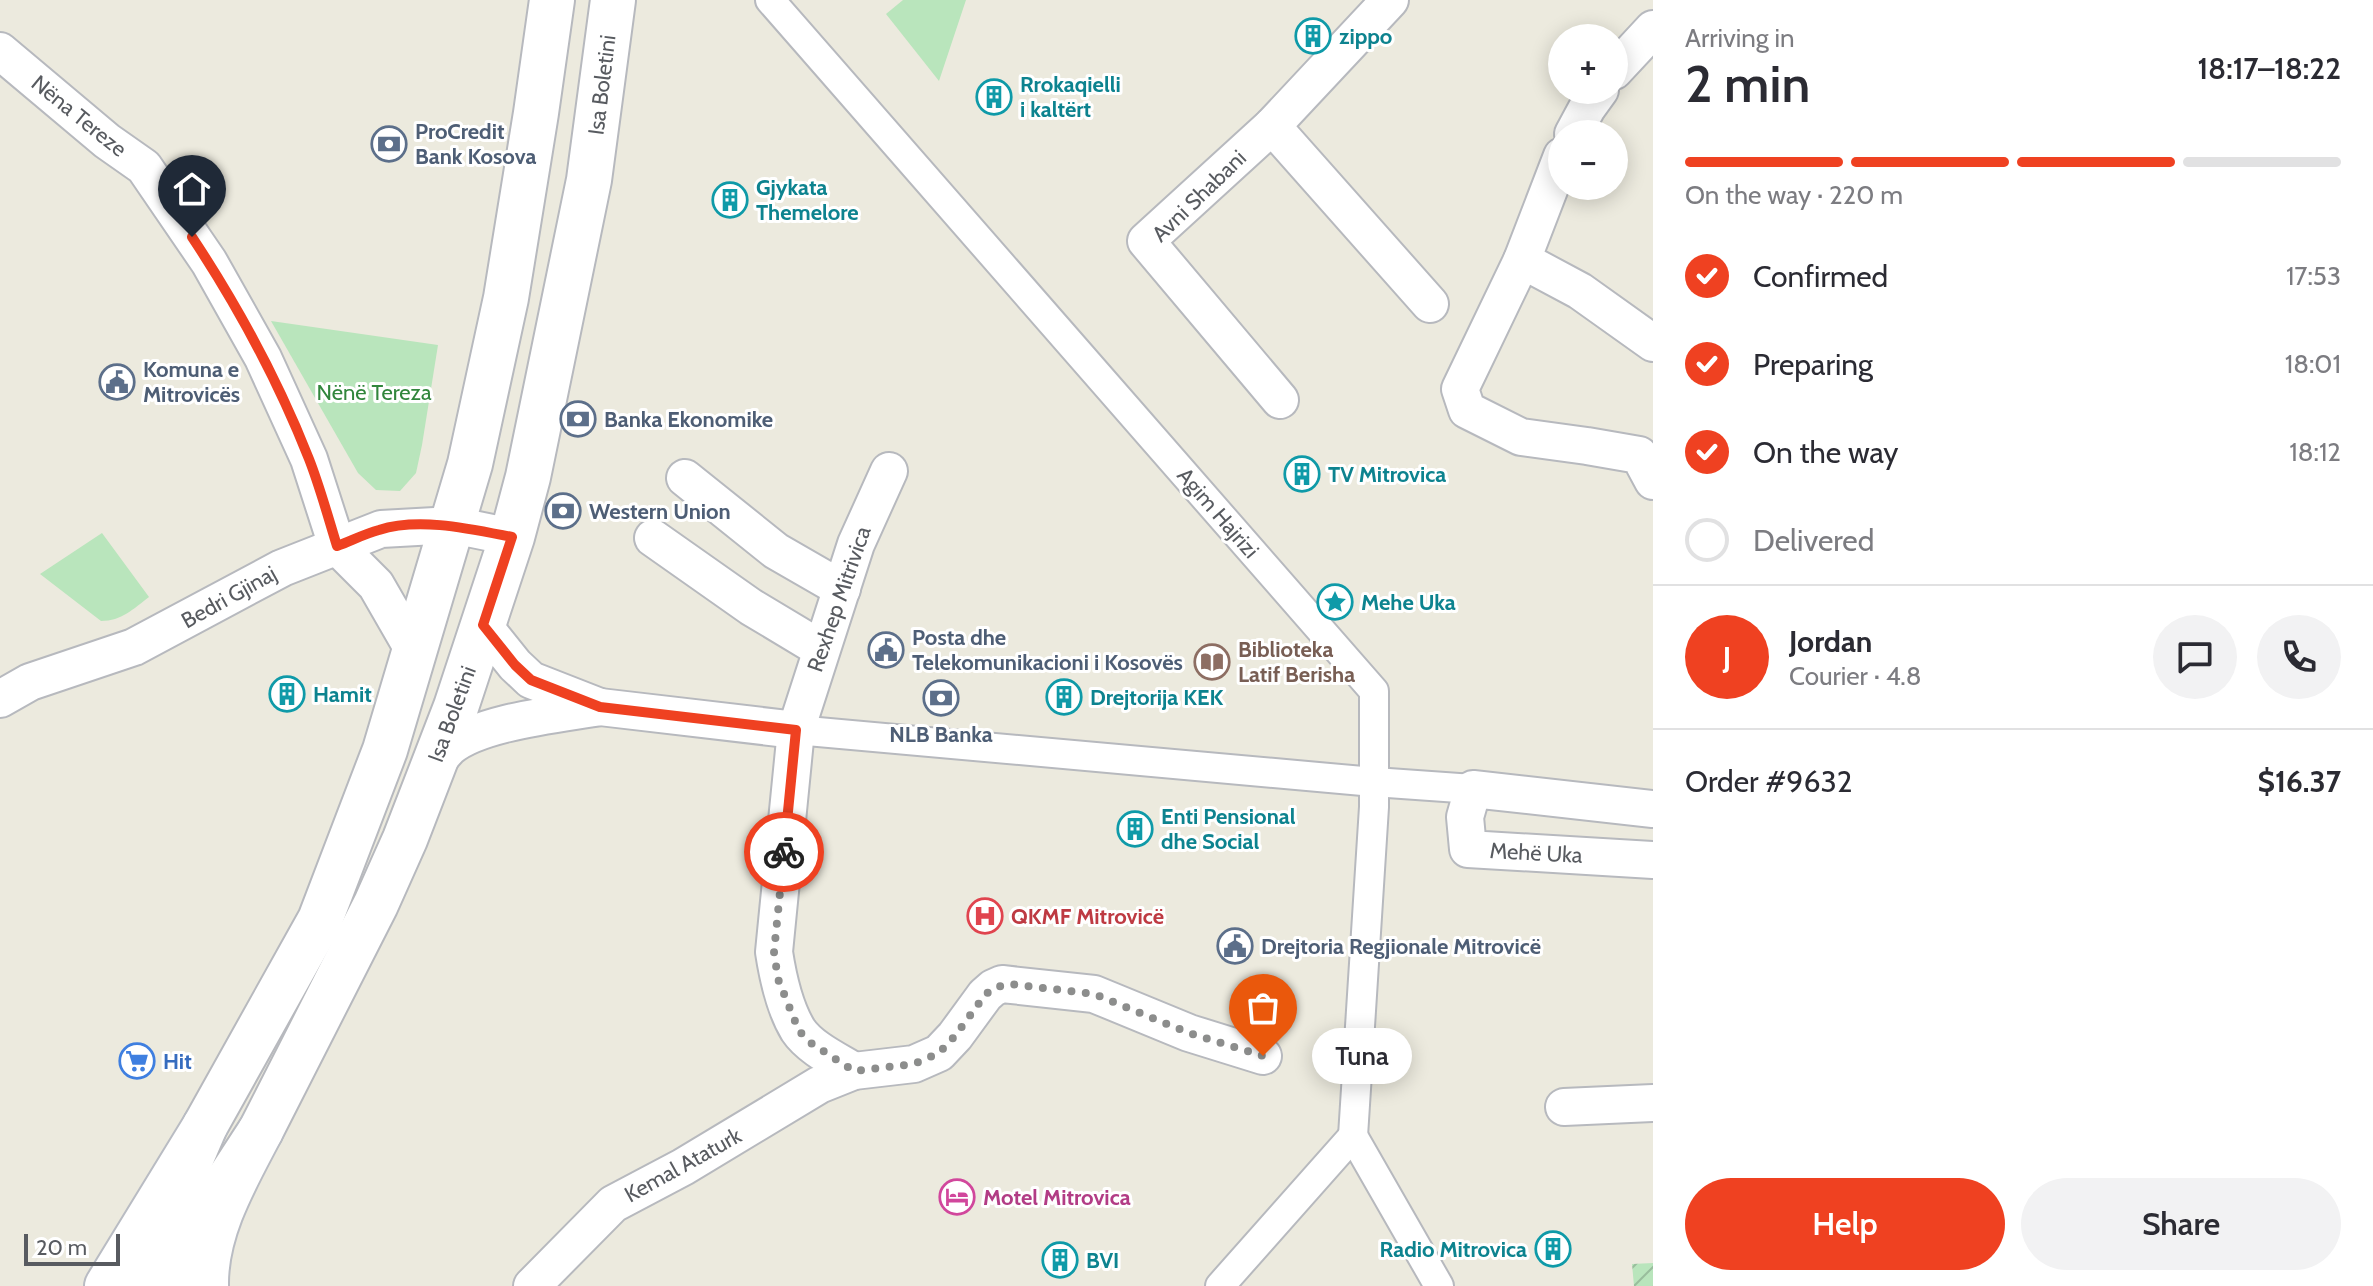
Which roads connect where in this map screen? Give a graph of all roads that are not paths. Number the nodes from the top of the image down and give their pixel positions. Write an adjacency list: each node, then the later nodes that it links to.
1 (552, 0): 17 (street)
2 (613, 0): 18 (street, Isa Boletini)
3 (770, 0): 30 (street, Agim Hajrizi)
4 (1390, 0): 8 (street, Avni Shabani)
5 (1653, 29): 7 (street)
6 (0, 51): 20 (street, Nëna Tereze)
7 (1628, 56)
8 (1272, 126): 11 (street); 13 (street, Avni Shabani)
9 (1548, 192): 10 (street)
10 (1522, 260): 12 (street); 16 (street)
11 (1430, 304)
12 (1653, 343)
13 (1280, 400)
14 (889, 471): 21 (street, Rexhep Mitrivica)
15 (685, 478): 21 (street)
16 (1653, 481)
17 (453, 525): 18 (street); 20 (street); 24 (street)
18 (512, 537): 22 (street, Isa Boletini)
19 (653, 538): 23 (street)
20 (337, 546): 24 (street); 25 (street, Bedri Gjinaj)
21 (842, 589): 23 (street, Rexhep Mitrivica)
22 (483, 625): 26 (street); 29 (street, Isa Boletini)
23 (821, 649): 28 (street, Rexhep Mitrivica)
24 (414, 651): 27 (street)
25 (0, 699)
26 (600, 707): 28 (street); 29 (street)
27 (395, 718): 29 (street); 38 (street)
28 (796, 730): 30 (street); 35 (street)
29 (440, 751): 39 (street, Isa Boletini)
30 (1374, 782): 31 (street); 40 (street, Agim Hajrizi)
31 (1473, 789): 32 (street); 33 (street, Mehë Uka)
32 (1653, 809)
33 (1653, 860)
34 (1263, 1056): 35 (street, Kemal Ataturk)
35 (854, 1071): 45 (street, Kemal Ataturk)
36 (1653, 1103): 37 (street)
37 (1564, 1107)
38 (205, 1126): 41 (street); 42 (street)
39 (261, 1130): 43 (street, Isa Boletini); 44 (street)
40 (1353, 1136): 46 (street); 47 (street)
41 (107, 1286)
42 (137, 1286)
43 (179, 1286)
44 (206, 1286)
45 (532, 1286)
46 (1220, 1286)
47 (1439, 1286)

